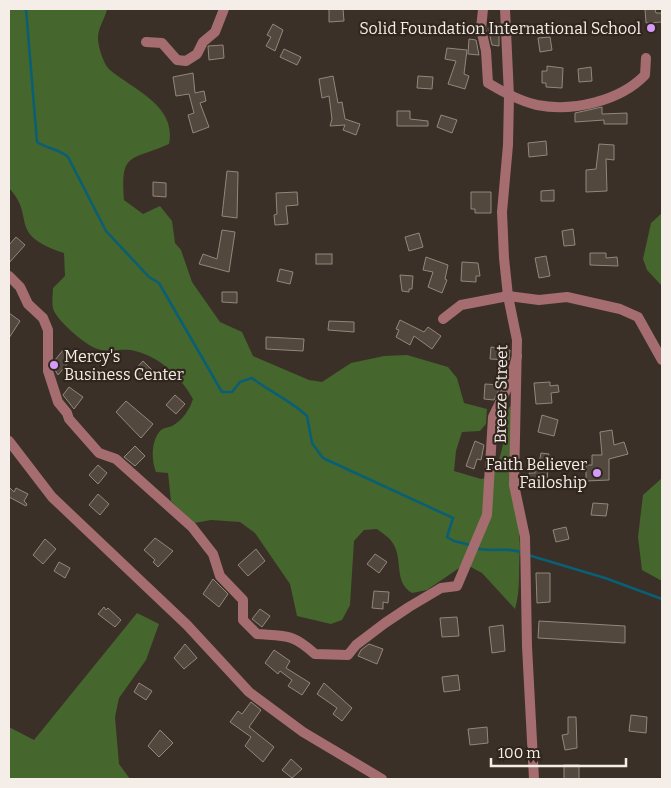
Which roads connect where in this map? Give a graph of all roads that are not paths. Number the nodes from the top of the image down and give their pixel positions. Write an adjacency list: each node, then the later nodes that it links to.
1 (224, 9): 4 (street)
2 (483, 9): 6 (street)
3 (505, 9): 6 (street, Breeze Street)
4 (146, 42)
5 (646, 58): 6 (street)
6 (509, 96): 8 (street, Breeze Street)
7 (9, 276): 10 (street)
8 (508, 296): 9 (street); 10 (street, Breeze Street); 11 (street)
9 (442, 320)
10 (517, 356): 14 (street, Breeze Street)
11 (662, 360)
12 (9, 441): 13 (street)
13 (382, 779)
14 (534, 779)

